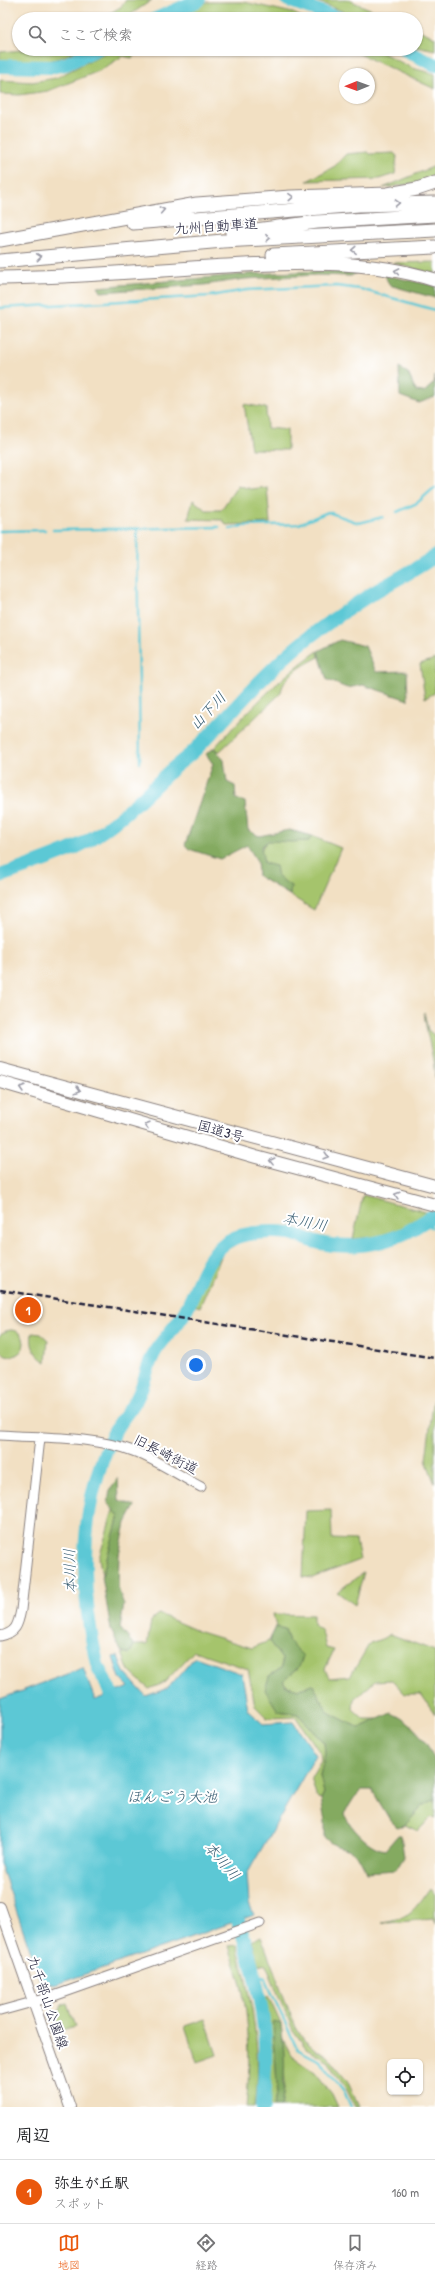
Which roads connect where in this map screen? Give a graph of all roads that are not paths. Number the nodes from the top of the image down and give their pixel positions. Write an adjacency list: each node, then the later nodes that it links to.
1 (435, 183): 5 (highway, one-way to 1)
2 (435, 203): 5 (highway, one-way to 2)
3 (435, 215): 8 (highway)
4 (435, 230): 8 (highway, 九州自動車道, one-way to 4)
5 (0, 240)
6 (435, 247): 7 (highway)
7 (399, 248): 9 (highway); 11 (highway, one-way to 11)
8 (118, 250): 10 (highway, 九州自動車道, one-way to 8)
9 (435, 251)
10 (0, 261)
11 (0, 278): 12 (highway, one-way to 11)
12 (435, 280)
13 (0, 1069): 15 (highway, 国道3号, one-way to 15)
14 (0, 1082): 16 (highway, 国道3号, one-way to 14)
15 (435, 1186)
16 (435, 1205)
17 (0, 1436): 18 (street)
18 (40, 1438): 19 (street, 旧長崎街道); 20 (street)
19 (201, 1487)
20 (0, 1636)
21 (0, 1907): 23 (main road, 九千部山公園線)
22 (260, 1923): 23 (street)
23 (33, 2002): 24 (street); 25 (main road, 九千部山公園線)
24 (0, 2011)
25 (70, 2107)

